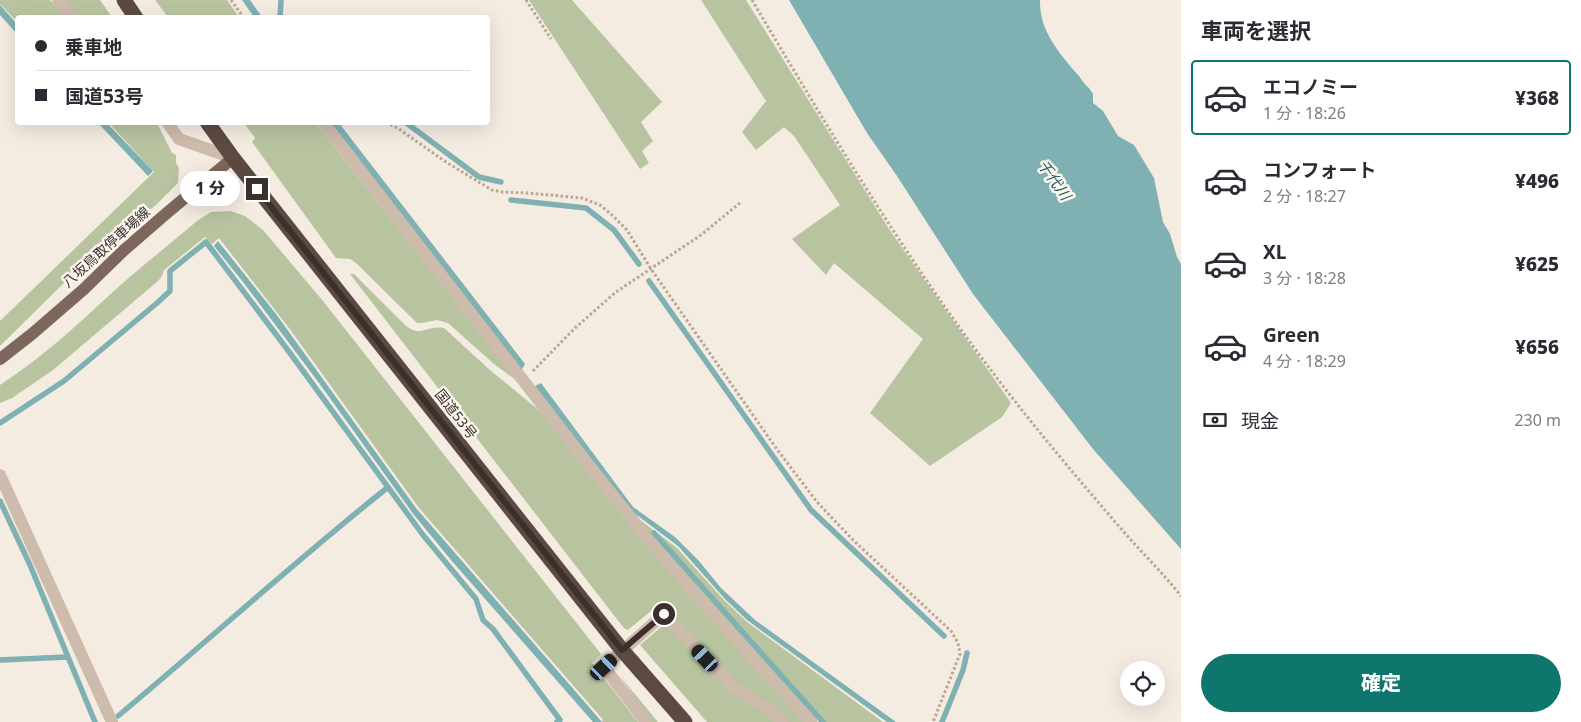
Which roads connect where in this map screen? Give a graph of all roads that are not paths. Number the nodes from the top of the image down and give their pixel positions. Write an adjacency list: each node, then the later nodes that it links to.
1 (58, 0): 3 (street)
2 (124, 0): 4 (highway)
3 (71, 15)
4 (134, 15)
5 (169, 125): 8 (street)
6 (209, 125): 8 (highway, 国道53号)
7 (325, 125): 16 (street)
8 (233, 158): 9 (main road, 八坂鳥取停車場線); 11 (highway, 国道53号)
9 (0, 359)
10 (0, 476): 12 (street)
11 (622, 650): 13 (street); 14 (highway, 国道53号); 15 (street)
12 (112, 722)
13 (646, 722)
14 (685, 722)
15 (783, 722)
16 (811, 722)

